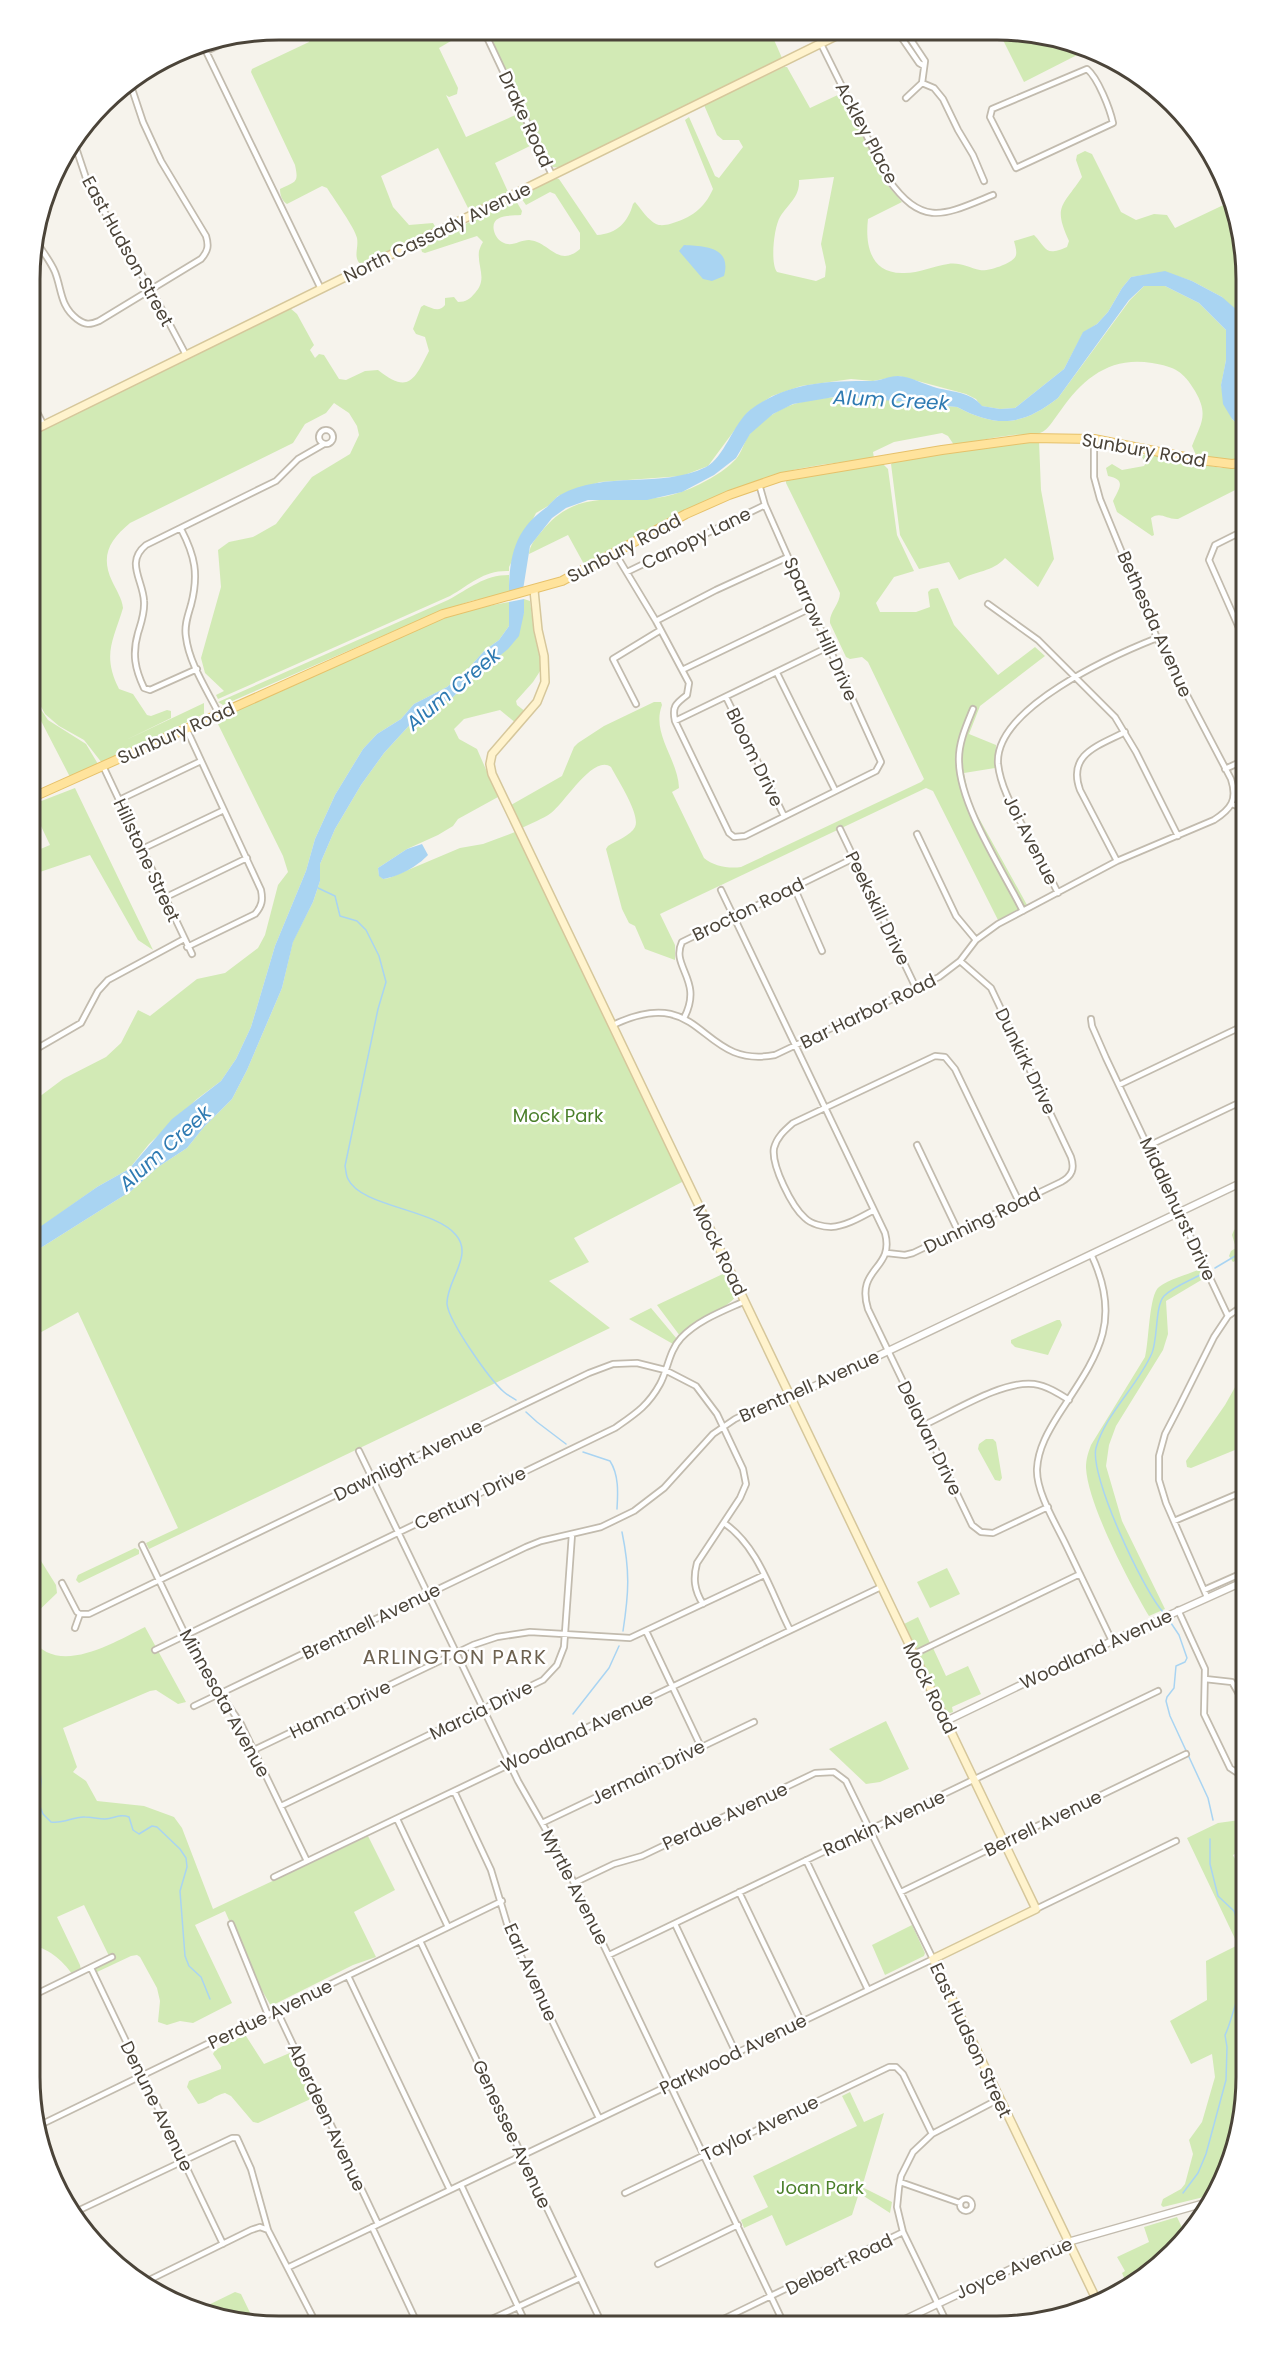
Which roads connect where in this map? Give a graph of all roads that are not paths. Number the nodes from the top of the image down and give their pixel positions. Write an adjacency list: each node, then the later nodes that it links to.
1 (488, 40): 13 (street, Drake Road)
2 (829, 40): 5 (main road, North Cassady Avenue)
3 (903, 40): 7 (street)
4 (911, 40): 7 (street)
5 (821, 44): 13 (main road, North Cassady Avenue); 15 (street, Ackley Place)
6 (207, 52): 18 (street)
7 (924, 66): 8 (street)
8 (922, 83): 10 (street); 14 (street)
9 (133, 91): 17 (street)
10 (906, 98)
11 (1001, 140): 11 (street)
12 (78, 152): 17 (street, East Hudson Street)
13 (552, 175): 18 (main road, North Cassady Avenue)
14 (984, 181)
15 (993, 195)
16 (43, 252): 17 (street)
17 (151, 289): 19 (street, East Hudson Street)
18 (321, 289): 19 (main road, North Cassady Avenue)
19 (186, 355): 21 (main road, North Cassady Avenue)
20 (40, 418): 21 (street)
21 (44, 426): 22 (main road, North Cassady Avenue)
22 (40, 428)
23 (1094, 439): 25 (main road, Sunbury Road); 26 (main road, Sunbury Road); 39 (street, Bethesda Avenue)
24 (324, 444): 28 (street)
25 (1236, 463)
26 (759, 484): 27 (street, Sparrow Hill Drive); 30 (main road, Sunbury Road)
27 (765, 505): 31 (street, Sparrow Hill Drive); 32 (street, Canopy Lane)
28 (181, 529): 41 (street); 41 (street)
29 (1236, 534): 37 (street)
30 (615, 553): 32 (street); 33 (main road, Sunbury Road)
31 (788, 557): 35 (street, Sparrow Hill Drive); 36 (street)
32 (627, 572): 36 (street)
33 (532, 591): 48 (main road, Sunbury Road); 85 (main road, Mock Road)
34 (988, 604): 44 (street)
35 (811, 608): 40 (street, Sparrow Hill Drive); 42 (street)
36 (656, 621): 38 (street)
37 (1236, 622)
38 (659, 631): 42 (street); 46 (street)
39 (1157, 638): 44 (street); 55 (street, Bethesda Avenue)
40 (828, 647): 43 (street); 56 (street, Sparrow Hill Drive)
41 (197, 669): 48 (street)
42 (682, 670): 49 (street)
43 (777, 672): 45 (street); 56 (street)
44 (1076, 677): 51 (street); 72 (street, Joi Avenue)
45 (726, 697): 49 (street); 62 (street, Bloom Drive)
46 (636, 704)
47 (973, 709): 74 (street)
48 (219, 714): 50 (main road, Sunbury Road)
49 (675, 721): 62 (street)
50 (186, 728): 52 (street); 54 (main road, Sunbury Road)
51 (1125, 732): 65 (street); 69 (street)
52 (201, 761): 58 (street); 61 (street)
53 (1236, 764): 55 (street)
54 (103, 766): 57 (main road, Sunbury Road); 58 (street, Hillstone Street)
55 (1225, 769): 59 (street, Bethesda Avenue)
56 (835, 790): 62 (street)
57 (40, 794)
58 (119, 800): 66 (street, Hillstone Street)
59 (1232, 804): 60 (street); 65 (street, Bar Harbor Road)
60 (1236, 806)
61 (224, 810): 66 (street); 67 (street)
62 (784, 816)
63 (840, 829): 68 (street, Peekskill Drive)
64 (917, 834): 77 (street)
65 (1178, 836): 69 (street, Bar Harbor Road)
66 (142, 849): 73 (street, Hillstone Street)
67 (247, 858): 73 (street); 78 (street)
68 (854, 858): 70 (street, Brocton Road); 82 (street, Peekskill Drive)
69 (1117, 861): 72 (street, Bar Harbor Road)
70 (794, 887): 75 (street, Brocton Road); 79 (street)
71 (720, 890): 75 (street)
72 (1058, 893): 74 (street, Bar Harbor Road)
73 (164, 898): 76 (street, Hillstone Street)
74 (1023, 911): 77 (street, Bar Harbor Road)
75 (733, 916): 83 (street, Brocton Road); 88 (street)
76 (184, 939): 78 (street, Hillstone Street); 87 (street)
77 (976, 940): 81 (street, Bar Harbor Road)
78 (188, 947): 80 (street, Hillstone Street)
79 (822, 951)
80 (192, 954)
81 (960, 961): 82 (street, Bar Harbor Road); 94 (street, Dunkirk Drive)
82 (916, 988): 88 (street, Bar Harbor Road)
83 (684, 1018): 85 (street, Bar Harbor Road); 88 (street, Bar Harbor Road)
84 (1091, 1019): 89 (street, Middlehurst Drive)
85 (613, 1025): 102 (main road, Mock Road)
86 (1236, 1029): 89 (street)
87 (40, 1047)
88 (795, 1047): 91 (street)
89 (1119, 1085): 93 (street, Middlehurst Drive)
90 (1236, 1104): 93 (street)
91 (825, 1108): 96 (street); 97 (street); 97 (street)
92 (917, 1145): 99 (street)
93 (1148, 1146): 98 (street, Middlehurst Drive)
94 (1072, 1172): 96 (street, Dunning Road)
95 (1236, 1185): 98 (street, Brentnell Avenue)
96 (1018, 1202): 99 (street, Dunning Road)
97 (874, 1210): 100 (street)
98 (1179, 1211): 101 (street, Brentnell Avenue); 104 (street, Middlehurst Drive)
99 (958, 1231): 100 (street, Dunning Road)
100 (887, 1252): 105 (street, Delavan Drive)
101 (1090, 1254): 105 (street, Brentnell Avenue); 108 (street)
102 (745, 1301): 106 (street, Century Drive); 107 (main road, Mock Road)
103 (1236, 1311): 104 (street)
104 (1228, 1316): 115 (street)
105 (888, 1351): 107 (street, Brentnell Avenue); 109 (street, Delavan Drive)
106 (664, 1370): 110 (street, Dawnlight Avenue); 112 (street, Dawnlight Avenue); 117 (street, Century Drive)
107 (789, 1395): 110 (street, Brentnell Avenue); 126 (main road, Mock Road)
108 (1069, 1400): 109 (street); 114 (street)
109 (924, 1425): 114 (street, Delavan Drive)
110 (724, 1427): 116 (street, Dawnlight Avenue); 118 (street, Brentnell Avenue)
111 (359, 1451): 112 (street, Myrtle Avenue)
112 (372, 1477): 117 (street, Myrtle Avenue); 123 (street, Dawnlight Avenue)
113 (1236, 1495): 115 (street)
114 (1048, 1507): 120 (street)
115 (1174, 1521): 128 (street)
116 (724, 1523): 121 (street); 129 (street)
117 (399, 1533): 127 (street, Myrtle Avenue); 136 (street, Century Drive)
118 (572, 1534): 127 (street, Brentnell Avenue); 135 (street, Marcia Drive)
119 (142, 1545): 123 (street, Minnesota Avenue)
120 (1080, 1574): 137 (street); 140 (street)
121 (764, 1575): 129 (street, Hanna Drive); 133 (street)
122 (1236, 1577): 128 (street)
123 (159, 1580): 131 (street, Dawnlight Avenue); 136 (street, Minnesota Avenue)
124 (62, 1582): 131 (street)
125 (1236, 1584): 128 (street, Woodland Avenue)
126 (881, 1587): 133 (street, Woodland Avenue); 140 (main road, Mock Road)
127 (428, 1593): 139 (street, Myrtle Avenue); 145 (street, Brentnell Avenue)
128 (1206, 1594): 130 (street, Woodland Avenue)
129 (703, 1604): 134 (street, Hanna Drive)
130 (1178, 1610): 137 (street, Woodland Avenue); 141 (street)
131 (80, 1614): 132 (street)
132 (75, 1628)
133 (790, 1630): 142 (street, Woodland Avenue)
134 (646, 1631): 135 (street, Hanna Drive); 142 (street)
135 (565, 1633): 139 (street, Hanna Drive); 147 (street, Marcia Drive)
136 (186, 1635): 138 (street, Century Drive); 145 (street, Minnesota Avenue)
137 (1112, 1641): 148 (street, Woodland Avenue)
138 (155, 1650)
139 (456, 1653): 147 (street, Myrtle Avenue); 151 (street, Hanna Drive)
140 (914, 1654): 148 (main road, Mock Road)
141 (1205, 1679): 143 (street); 154 (street)
142 (672, 1686): 150 (street); 153 (street, Woodland Avenue)
143 (1236, 1689)
144 (1158, 1691): 156 (street, Rankin Avenue)
145 (220, 1693): 146 (street, Brentnell Avenue); 151 (street, Minnesota Avenue)
146 (194, 1706)
147 (484, 1709): 153 (street, Myrtle Avenue); 158 (street, Marcia Drive)
148 (946, 1721): 156 (main road, Mock Road)
149 (754, 1722): 150 (street, Jermain Drive)
150 (701, 1747): 160 (street, Jermain Drive)
151 (254, 1750): 158 (street, Minnesota Avenue)
152 (1186, 1754): 163 (street, Berrell Avenue)
153 (510, 1764): 157 (street, Woodland Avenue); 160 (street, Myrtle Avenue)
154 (1236, 1772)
155 (843, 1777): 161 (street, East Hudson Street); 167 (street, Perdue Avenue)
156 (974, 1780): 161 (street, Rankin Avenue); 163 (main road, Mock Road)
157 (454, 1791): 159 (street, Woodland Avenue); 170 (street, Earl Avenue)
158 (281, 1806): 165 (street, Minnesota Avenue)
159 (397, 1819): 165 (street, Woodland Avenue); 174 (street)
160 (542, 1823): 167 (street, Myrtle Avenue)
161 (870, 1830): 164 (street, Rankin Avenue); 169 (street, East Hudson Street)
162 (1176, 1841): 171 (street, Parkwood Avenue)
163 (1005, 1842): 169 (street, Berrell Avenue); 171 (main road, Mock Road)
164 (806, 1860): 168 (street, Rankin Avenue); 181 (street)
165 (307, 1861): 166 (street, Woodland Avenue)
166 (274, 1877)
167 (574, 1882): 176 (street, Myrtle Avenue)
168 (739, 1892): 173 (street, Rankin Avenue); 185 (street)
169 (901, 1892): 178 (street, East Hudson Street)
170 (502, 1902): 174 (street, Perdue Avenue); 190 (street, Earl Avenue)
171 (1036, 1909): 178 (main road, Parkwood Avenue)
172 (231, 1924): 184 (street)
173 (675, 1924): 176 (street, Rankin Avenue); 186 (street)
174 (448, 1928): 175 (street, Perdue Avenue)
175 (420, 1941): 180 (street, Perdue Avenue); 194 (street, Genessee Avenue)
176 (609, 1955): 188 (street, Myrtle Avenue)
177 (112, 1958): 179 (street)
178 (933, 1959): 181 (street, Parkwood Avenue); 189 (main road, East Hudson Street)
179 (91, 1968): 182 (street); 187 (street, Denune Avenue)
180 (348, 1976): 183 (street, Perdue Avenue); 198 (street)
181 (868, 1990): 185 (street, Parkwood Avenue)
182 (40, 1992)
183 (277, 2011): 184 (street, Perdue Avenue); 203 (street, Aberdeen Avenue)
184 (268, 2015): 187 (street, Perdue Avenue)
185 (801, 2022): 186 (street, Parkwood Avenue)
186 (736, 2053): 188 (street, Parkwood Avenue)
187 (142, 2076): 191 (street, Perdue Avenue); 195 (street, Denune Avenue)
188 (671, 2084): 190 (street, Parkwood Avenue); 193 (street, Myrtle Avenue)
189 (999, 2099): 192 (street); 208 (main road, East Hudson Street)
190 (599, 2118): 194 (street, Parkwood Avenue)
191 (45, 2123)
192 (932, 2134): 193 (street, Taylor Avenue); 196 (street)
193 (704, 2155): 199 (street, Taylor Avenue); 204 (street, Myrtle Avenue)
194 (522, 2156): 197 (street, Parkwood Avenue); 212 (street, Genessee Avenue)
195 (183, 2161): 202 (street); 206 (street); 209 (street, Denune Avenue)
196 (900, 2182): 200 (street); 207 (street)
197 (461, 2185): 198 (street, Parkwood Avenue); 217 (street)
198 (450, 2190): 203 (street, Parkwood Avenue)
199 (625, 2193)
200 (960, 2203)
201 (1198, 2206): 208 (street, Joyce Avenue)
202 (81, 2209)
203 (378, 2224): 205 (street, Parkwood Avenue)
204 (738, 2225): 210 (street); 214 (street, Myrtle Avenue)
205 (372, 2227): 211 (street, Parkwood Avenue); 219 (street)
206 (268, 2230): 209 (street); 211 (street)
207 (903, 2232): 214 (street, Delbert Road); 216 (street)
208 (1068, 2242): 215 (main road, East Hudson Street); 216 (street, Joyce Avenue)
209 (223, 2244): 213 (street)
210 (658, 2264)
211 (289, 2267): 218 (street)
212 (580, 2278): 217 (street); 222 (street, Genessee Avenue)
213 (152, 2279)
214 (772, 2296): 223 (street, Delbert Road); 224 (street, Myrtle Avenue)
215 (1094, 2296)
216 (938, 2303): 225 (street, Joyce Avenue); 226 (street)
217 (518, 2307): 220 (street); 221 (street)
218 (313, 2316)
219 (414, 2316)
220 (498, 2316)
221 (522, 2316)
222 (598, 2316)
223 (730, 2316)
224 (781, 2316)
225 (911, 2316)
226 (944, 2316)

